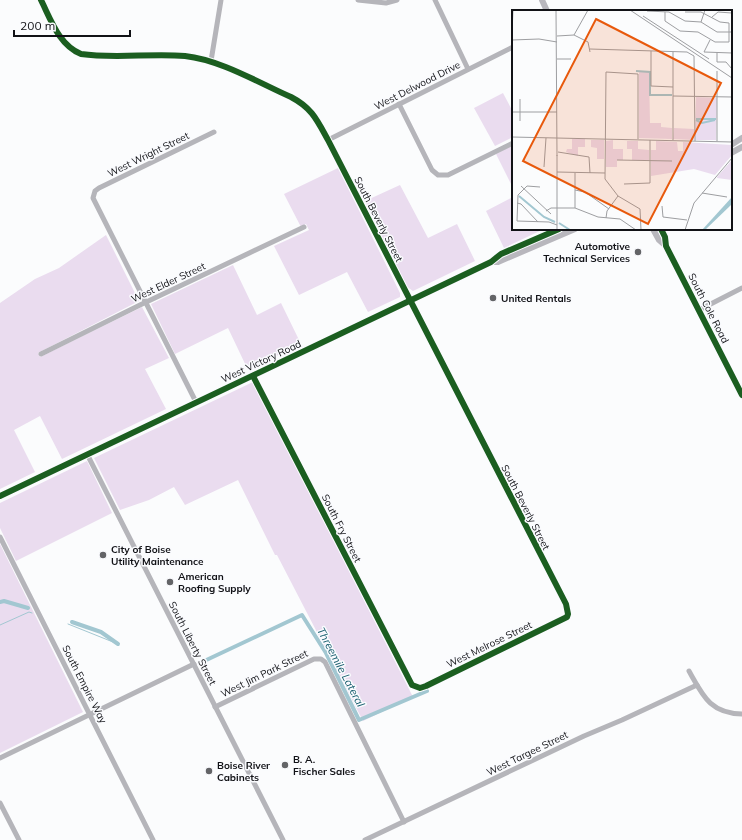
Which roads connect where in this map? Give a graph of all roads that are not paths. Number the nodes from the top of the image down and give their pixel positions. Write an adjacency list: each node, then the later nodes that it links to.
1 (41, 0): 9 (street, South Beverly Street)
2 (221, 0): 9 (street)
3 (358, 0): 4 (street)
4 (397, 0)
5 (435, 0): 10 (street)
6 (542, 0): 7 (main road)
7 (547, 10)
8 (512, 47): 10 (street, West Delwood Drive)
9 (211, 61): 14 (street, South Beverly Street)
10 (468, 69): 11 (street, West Delwood Drive)
11 (399, 104): 14 (street, West Delwood Drive); 15 (street)
12 (214, 132): 30 (street, West Wright Street)
13 (742, 138): 16 (main road)
14 (328, 140): 29 (street, South Beverly Street)
15 (512, 143)
16 (732, 144)
17 (742, 147): 18 (main road)
18 (732, 152)
19 (304, 227): 30 (street, West Elder Street)
20 (557, 230): 24 (main road, West Victory Road)
21 (573, 230): 26 (main road, West Victory Road)
22 (653, 230): 25 (main road, South Cole Road)
23 (662, 230): 25 (main road, South Cole Road)
24 (529, 242): 26 (main road, West Victory Road); 27 (main road, West Victory Road)
25 (666, 246): 31 (main road, South Cole Road)
26 (511, 256): 27 (main road, West Victory Road)
27 (491, 262): 29 (main road, West Victory Road)
28 (742, 288): 31 (street)
29 (410, 300): 33 (main road, West Victory Road); 39 (street, South Beverly Street)
30 (145, 303): 32 (street, West Elder Street); 35 (street)
31 (699, 310): 34 (main road, South Cole Road)
32 (41, 354)
33 (252, 376): 35 (main road, West Victory Road); 43 (street, South Fry Street)
34 (742, 395)
35 (196, 402): 36 (main road, West Victory Road)
36 (87, 454): 37 (main road, West Victory Road); 40 (street, South Liberty Street)
37 (0, 496)
38 (0, 537): 45 (street, South Empire Way)
39 (568, 614): 43 (street, West Melrose Street)
40 (194, 664): 44 (street, South Liberty Street); 45 (street)
41 (689, 671): 42 (street)
42 (697, 685): 46 (street); 49 (street, West Targee Street)
43 (416, 687)
44 (215, 707): 49 (street, West Jim Park Street); 52 (street, South Liberty Street)
45 (90, 714): 47 (street); 51 (street, South Empire Way)
46 (742, 714)
47 (0, 758)
48 (0, 802): 50 (street)
49 (404, 822): 53 (street, West Targee Street)
50 (19, 840)
51 (153, 840)
52 (283, 840)
53 (365, 840)

